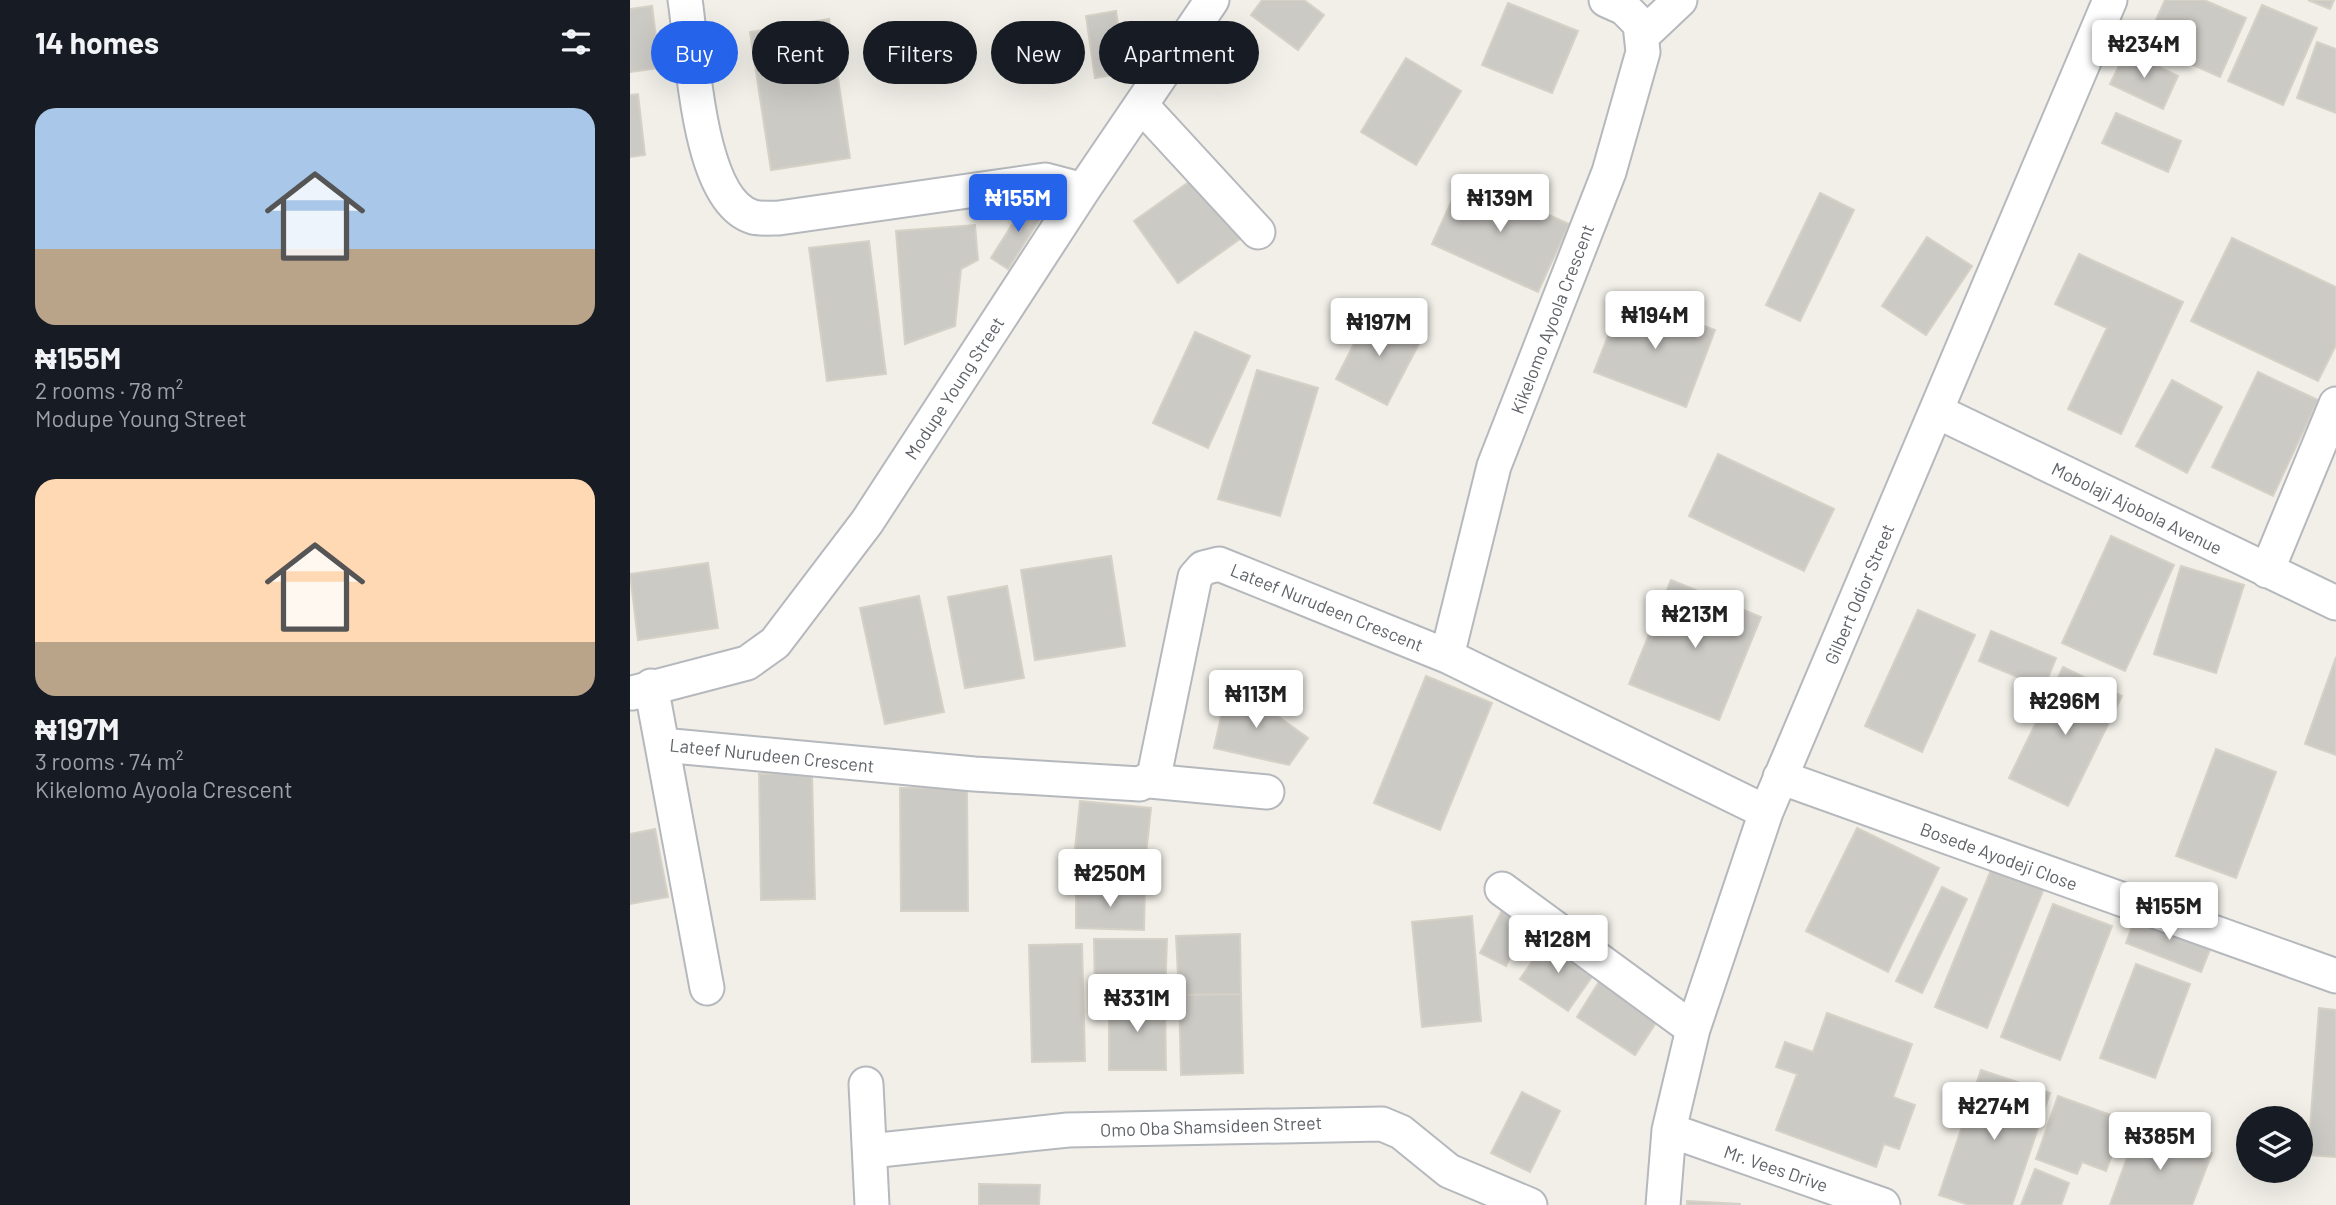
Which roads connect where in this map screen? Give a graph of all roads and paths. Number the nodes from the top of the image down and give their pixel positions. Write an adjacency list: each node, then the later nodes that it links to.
1 (685, 0): 8 (street)
2 (1212, 0): 7 (street, Modupe Young Street)
3 (1606, 0): 6 (street)
4 (1680, 0): 6 (street)
5 (2110, 0): 11 (street, Gilbert Odior Street)
6 (1643, 35): 14 (street, Kikelomo Ayoola Crescent)
7 (1141, 105): 8 (street, Modupe Young Street); 9 (street)
8 (1083, 190): 15 (street, Modupe Young Street)
9 (1258, 232)
10 (2336, 404): 12 (street)
11 (1938, 412): 12 (street, Mobolaji Ajobola Avenue); 17 (street, Gilbert Odior Street)
12 (2267, 571): 13 (street, Mobolaji Ajobola Avenue)
13 (2336, 603)
14 (1447, 656): 18 (street, Lateef Nurudeen Crescent); 20 (street, Lateef Nurudeen Crescent)
15 (641, 690): 16 (street, Lateef Nurudeen Crescent)
16 (662, 745): 18 (street, Lateef Nurudeen Crescent); 23 (street)
17 (1780, 777): 20 (street, Gilbert Odior Street); 22 (street, Bosede Ayodeji Close)
18 (1150, 780): 19 (street)
19 (1267, 792)
20 (1766, 812): 24 (street, Gilbert Odior Street)
21 (1502, 889): 24 (street)
22 (2336, 976)
23 (707, 988)
24 (1693, 1030): 26 (street, Gilbert Odior Street)
25 (866, 1084): 27 (street)
26 (1669, 1130): 30 (street, Gilbert Odior Street); 31 (street, Mr. Vees Drive)
27 (870, 1152): 28 (street); 29 (street, Omo Oba Shamsideen Street)
28 (872, 1205)
29 (1530, 1205)
30 (1663, 1205)
31 (1883, 1205)

